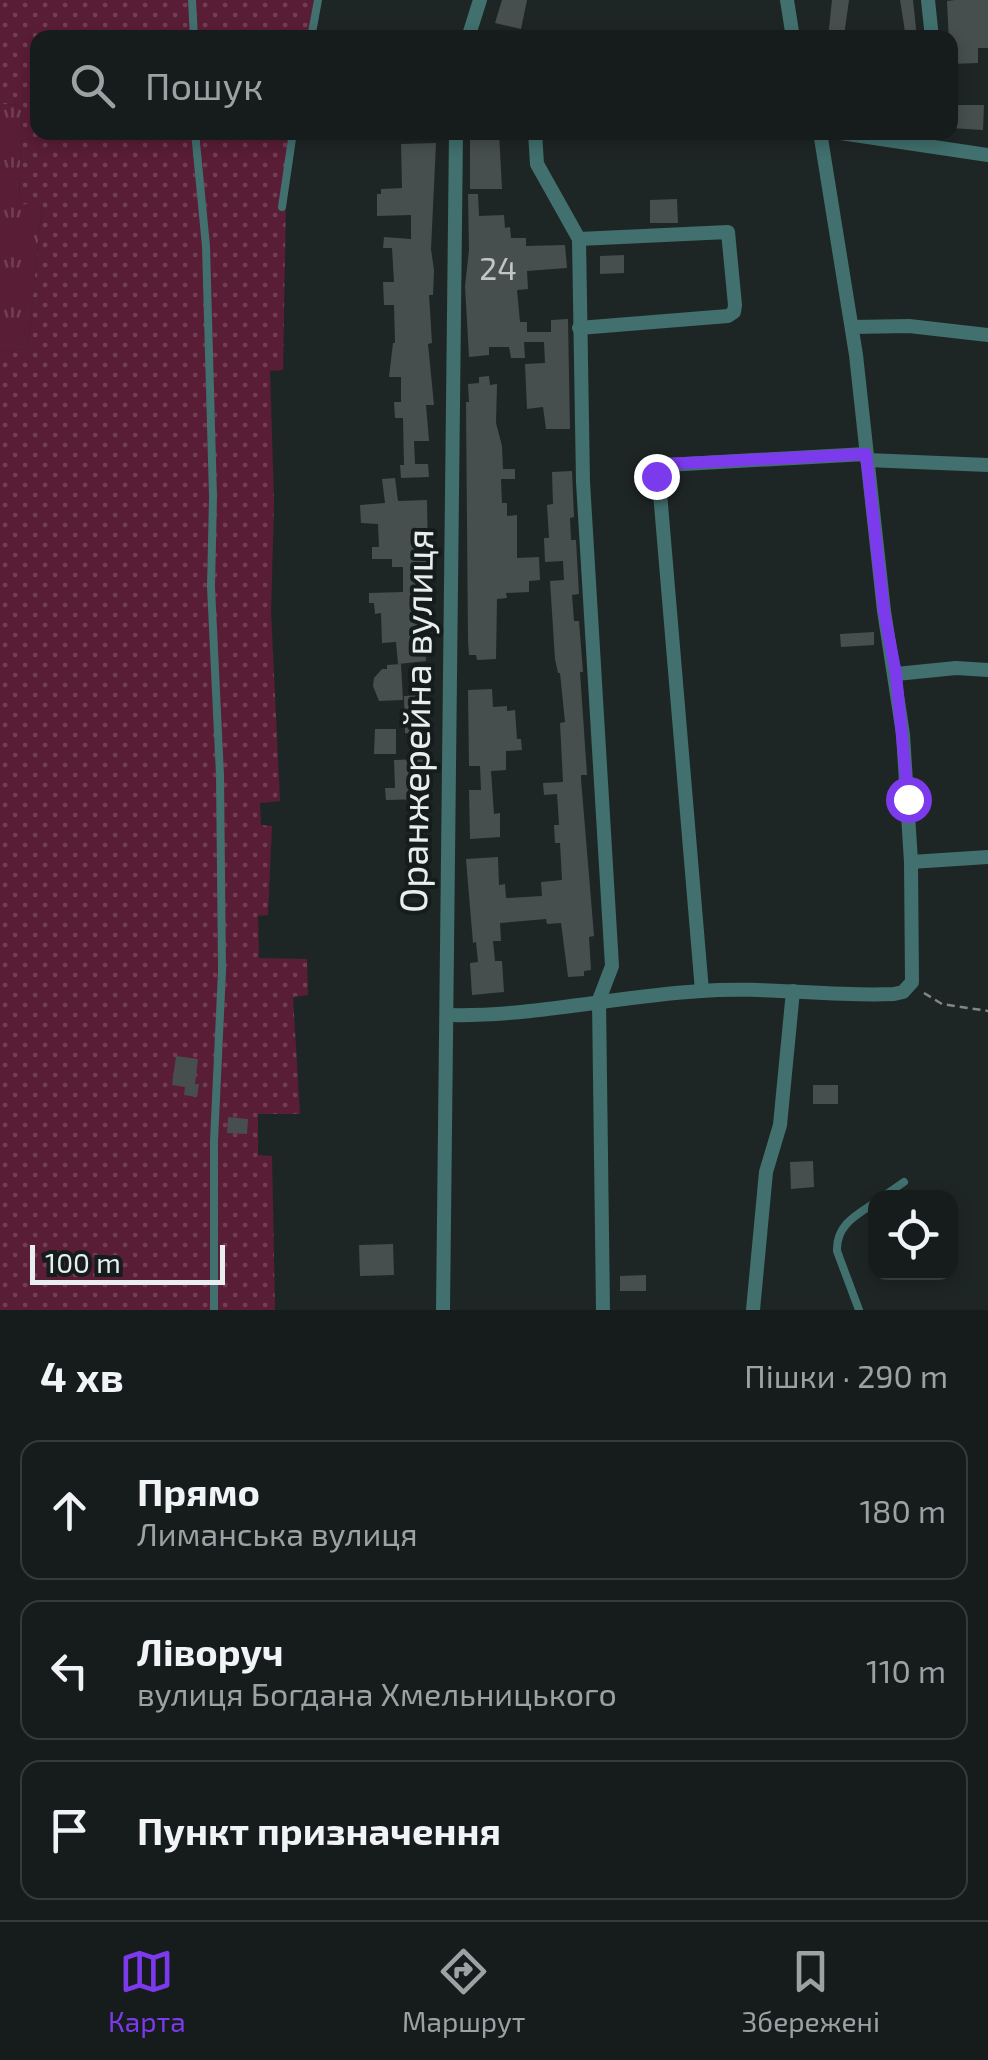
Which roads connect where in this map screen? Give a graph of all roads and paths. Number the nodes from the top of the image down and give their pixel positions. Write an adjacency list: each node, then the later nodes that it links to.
1 (192, 0): 6 (lane)
2 (318, 0): 7 (lane)
3 (480, 0): 8 (street)
4 (787, 0): 9 (street)
5 (928, 0): 10 (street)
6 (194, 30)
7 (312, 30)
8 (471, 30)
9 (792, 30)
10 (931, 30)
11 (196, 140): 40 (lane)
12 (291, 140): 20 (lane)
13 (456, 140): 36 (street, Оранжерейна вулиця)
14 (536, 140): 21 (street)
15 (821, 140): 22 (street)
16 (882, 140): 18 (street)
17 (936, 140): 18 (street)
18 (935, 149): 19 (street)
19 (988, 155)
20 (282, 207)
21 (579, 239): 23 (street); 23 (street)
22 (852, 327): 24 (street); 25 (street)
23 (578, 328): 34 (street)
24 (988, 335)
25 (866, 457): 26 (street); 28 (street); 32 (street)
26 (988, 465)
27 (988, 670): 28 (street)
28 (896, 674): 30 (street)
29 (988, 856): 30 (street)
30 (912, 862): 31 (street)
31 (907, 987): 33 (street); 35 (path)
32 (702, 990): 33 (street); 34 (street)
33 (793, 991): 43 (street)
34 (598, 1000): 36 (street); 42 (street)
35 (988, 1011)
36 (448, 1014): 41 (street, Оранжерейна вулиця)
37 (904, 1182): 38 (lane)
38 (892, 1190)
39 (868, 1207): 44 (lane)
40 (214, 1310)
41 (443, 1310)
42 (603, 1310)
43 (753, 1310)
44 (859, 1310)

